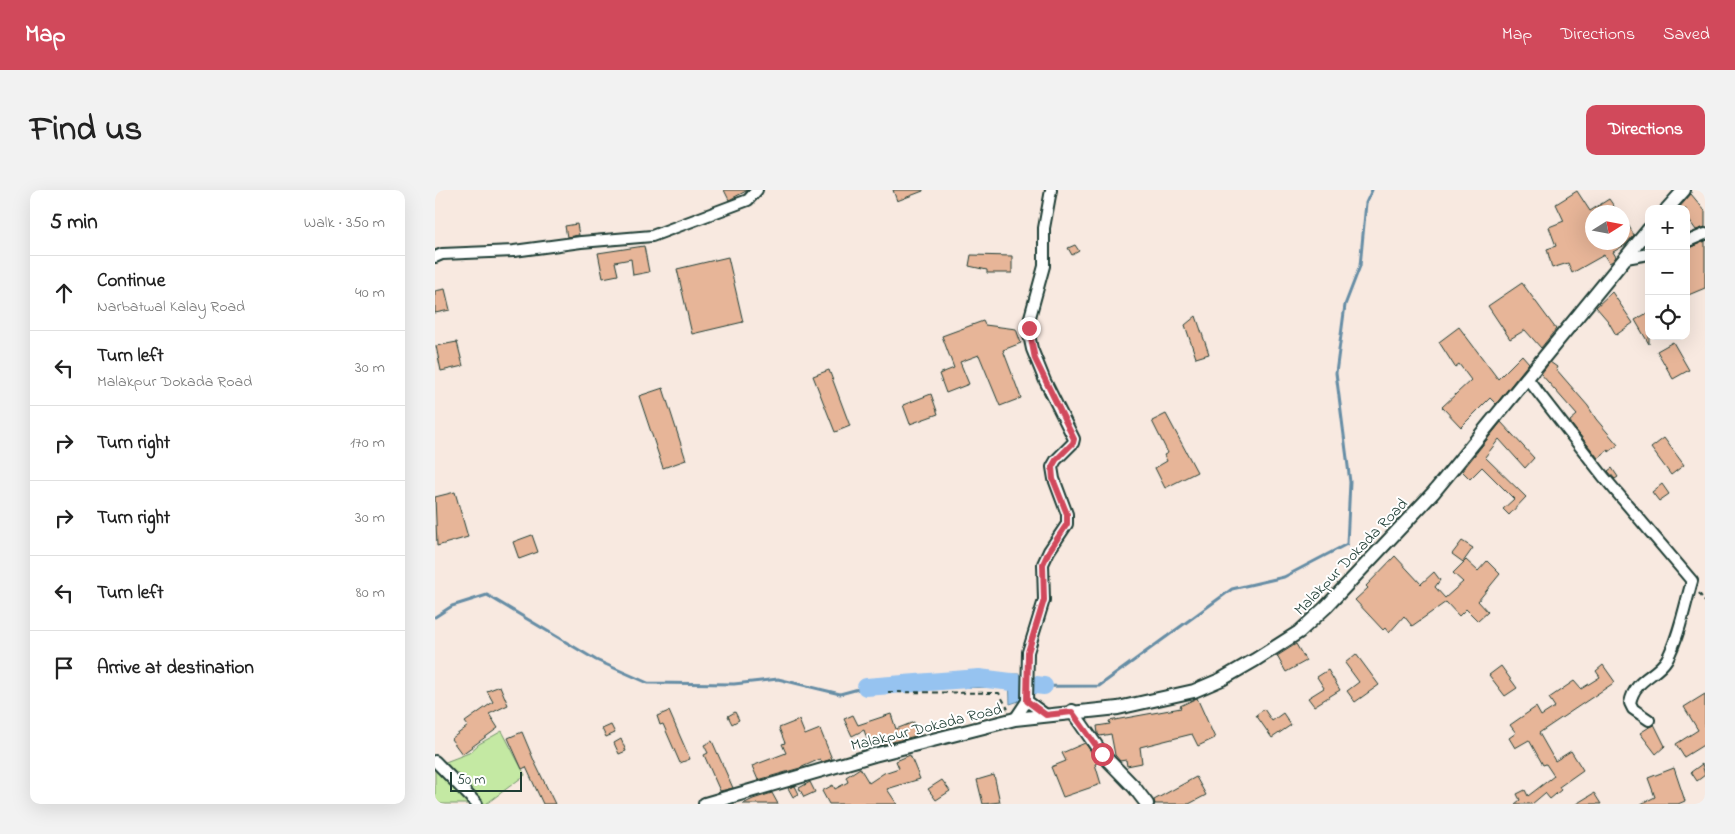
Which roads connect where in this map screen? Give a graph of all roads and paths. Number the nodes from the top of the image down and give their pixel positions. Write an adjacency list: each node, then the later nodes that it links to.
1 (757, 190): 9 (street)
2 (1051, 190): 13 (street)
3 (1684, 190): 4 (street)
4 (1671, 205)
5 (1705, 234): 7 (street)
6 (1645, 235): 10 (street, Malakpur Dokada Road)
7 (1690, 240)
8 (1645, 255): 10 (street)
9 (435, 257)
10 (1626, 258): 11 (street, Malakpur Dokada Road)
11 (1527, 378): 14 (street, Malakpur Dokada Road); 17 (street)
12 (888, 692): 16 (path)
13 (1027, 701): 15 (street); 16 (street)
14 (1072, 712): 15 (street, Malakpur Dokada Road); 21 (street)
15 (1046, 715): 16 (street, Malakpur Dokada Road)
16 (1015, 720): 20 (street, Malakpur Dokada Road)
17 (1649, 720)
18 (435, 761): 19 (street)
19 (477, 804)
20 (705, 804)
21 (1147, 804)

